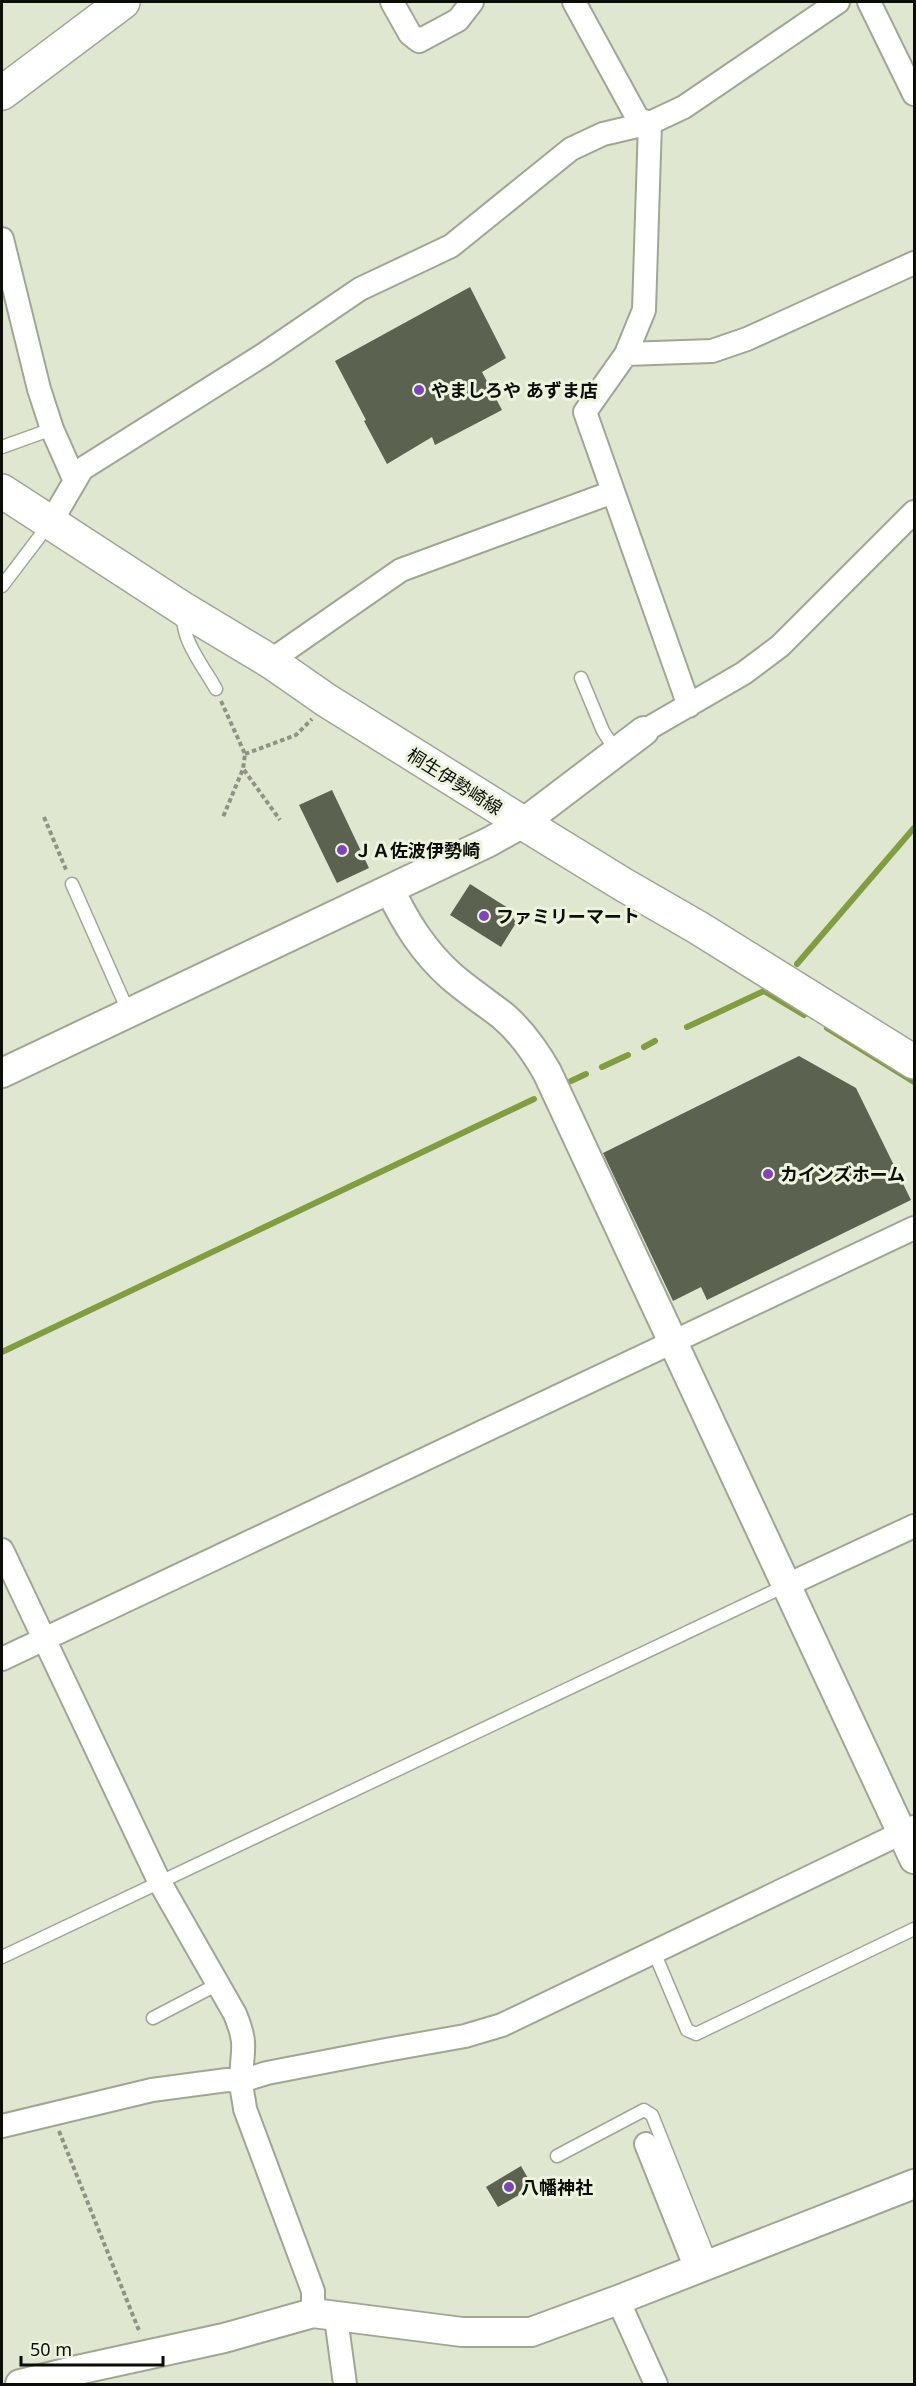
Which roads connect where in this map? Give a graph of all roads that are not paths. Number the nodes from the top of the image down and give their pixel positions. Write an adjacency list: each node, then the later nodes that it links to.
1 (123, 2): 7 (main road)
2 (392, 2): 3 (street)
3 (472, 2)
4 (574, 2): 9 (street)
5 (838, 2): 9 (street)
6 (869, 2): 8 (street)
7 (2, 93)
8 (915, 94)
9 (650, 123): 12 (street); 15 (street)
10 (2, 239): 13 (street)
11 (915, 263): 12 (street)
12 (626, 354): 17 (street)
13 (52, 429): 14 (lane); 15 (street)
14 (2, 447)
15 (75, 481): 19 (street)
16 (2, 490): 19 (main road, 桐生伊勢崎線)
17 (612, 492): 22 (street); 25 (street)
18 (915, 512): 25 (street)
19 (51, 522): 20 (lane); 21 (main road, 桐生伊勢崎線)
20 (2, 586)
21 (185, 610): 22 (main road, 桐生伊勢崎線); 24 (lane)
22 (273, 663): 28 (main road, 桐生伊勢崎線)
23 (580, 678): 27 (lane)
24 (216, 689)
25 (689, 706): 26 (street)
26 (644, 731): 27 (street)
27 (616, 751): 28 (street)
28 (522, 823): 30 (street); 32 (main road, 桐生伊勢崎線)
29 (72, 884): 31 (lane)
30 (390, 890): 31 (street); 35 (street)
31 (129, 1013): 33 (street)
32 (915, 1062)
33 (2, 1073)
34 (915, 1228): 35 (street)
35 (675, 1341): 38 (street); 39 (street)
36 (915, 1526): 38 (street)
37 (2, 1550): 39 (street)
38 (787, 1586): 41 (street); 43 (lane)
39 (43, 1639): 40 (street); 43 (street)
40 (2, 1659)
41 (908, 1830): 42 (street); 45 (street)
42 (915, 1859)
43 (159, 1881): 46 (lane); 47 (street)
44 (915, 1929): 45 (lane)
45 (654, 1952): 49 (street)
46 (2, 1957)
47 (218, 1984): 48 (lane); 49 (street)
48 (153, 2018)
49 (241, 2081): 50 (street); 56 (street)
50 (2, 2126)
51 (646, 2144): 54 (street)
52 (557, 2156): 54 (lane)
53 (915, 2184): 54 (street)
54 (703, 2266): 55 (street)
55 (618, 2300): 56 (street); 59 (street)
56 (325, 2315): 57 (street); 58 (street)
57 (20, 2385)
58 (345, 2385)
59 (656, 2385)

